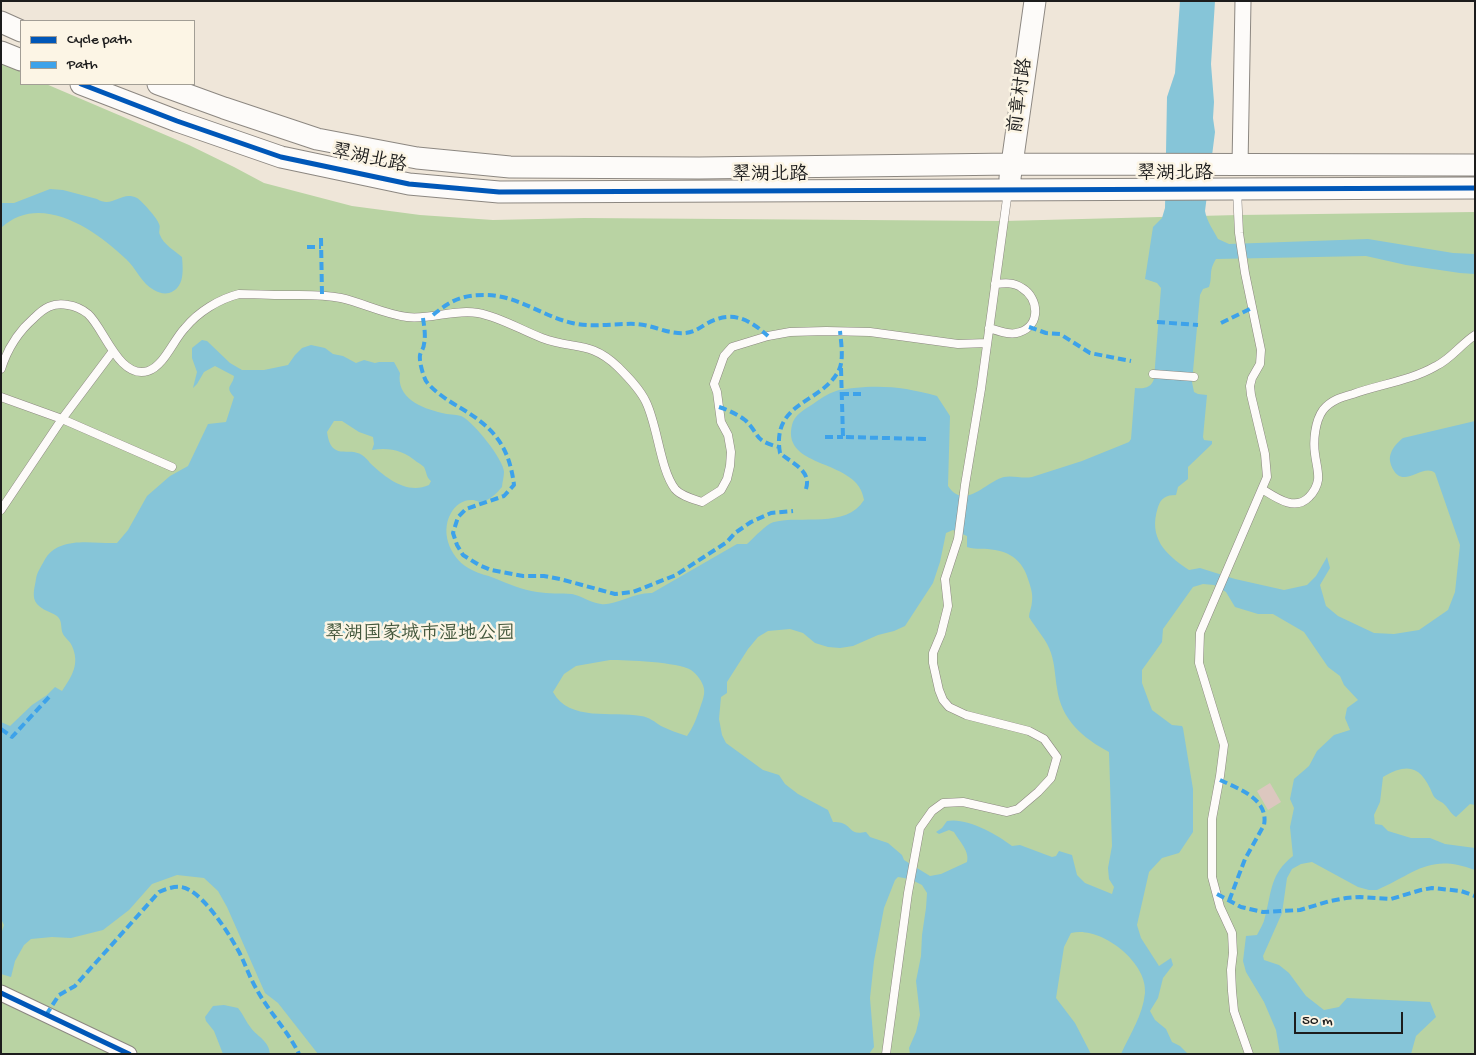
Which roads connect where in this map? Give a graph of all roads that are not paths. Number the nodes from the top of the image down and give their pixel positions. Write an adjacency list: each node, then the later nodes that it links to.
1 (1035, 1): 9 (street, 前章村路)
2 (1243, 1): 10 (street)
3 (1, 22): 4 (street)
4 (20, 31)
5 (1, 52): 6 (street)
6 (20, 60)
7 (84, 85): 13 (street, 翠湖北路)
8 (161, 85): 9 (street, 翠湖北路)
9 (1012, 164): 10 (street, 翠湖北路); 13 (street, 前章村路)
10 (1240, 165): 11 (street, 翠湖北路)
11 (1475, 165)
12 (1475, 188): 14 (street, 翠湖北路)
13 (1008, 190): 14 (street, 翠湖北路); 15 (lane)
14 (1237, 190): 26 (lane)
15 (995, 284): 16 (lane); 16 (lane)
16 (989, 328): 18 (lane)
17 (1475, 335): 26 (lane)
18 (987, 344): 19 (lane); 31 (lane)
19 (113, 351): 20 (lane); 24 (lane)
20 (2, 363)
21 (1153, 374): 22 (lane)
22 (1194, 377)
23 (1, 397): 24 (lane)
24 (62, 419): 25 (lane); 27 (lane)
25 (172, 466)
26 (1262, 489): 29 (lane)
27 (1, 510)
28 (1, 993): 30 (street)
29 (1250, 1053)
30 (129, 1054)
31 (886, 1054)

